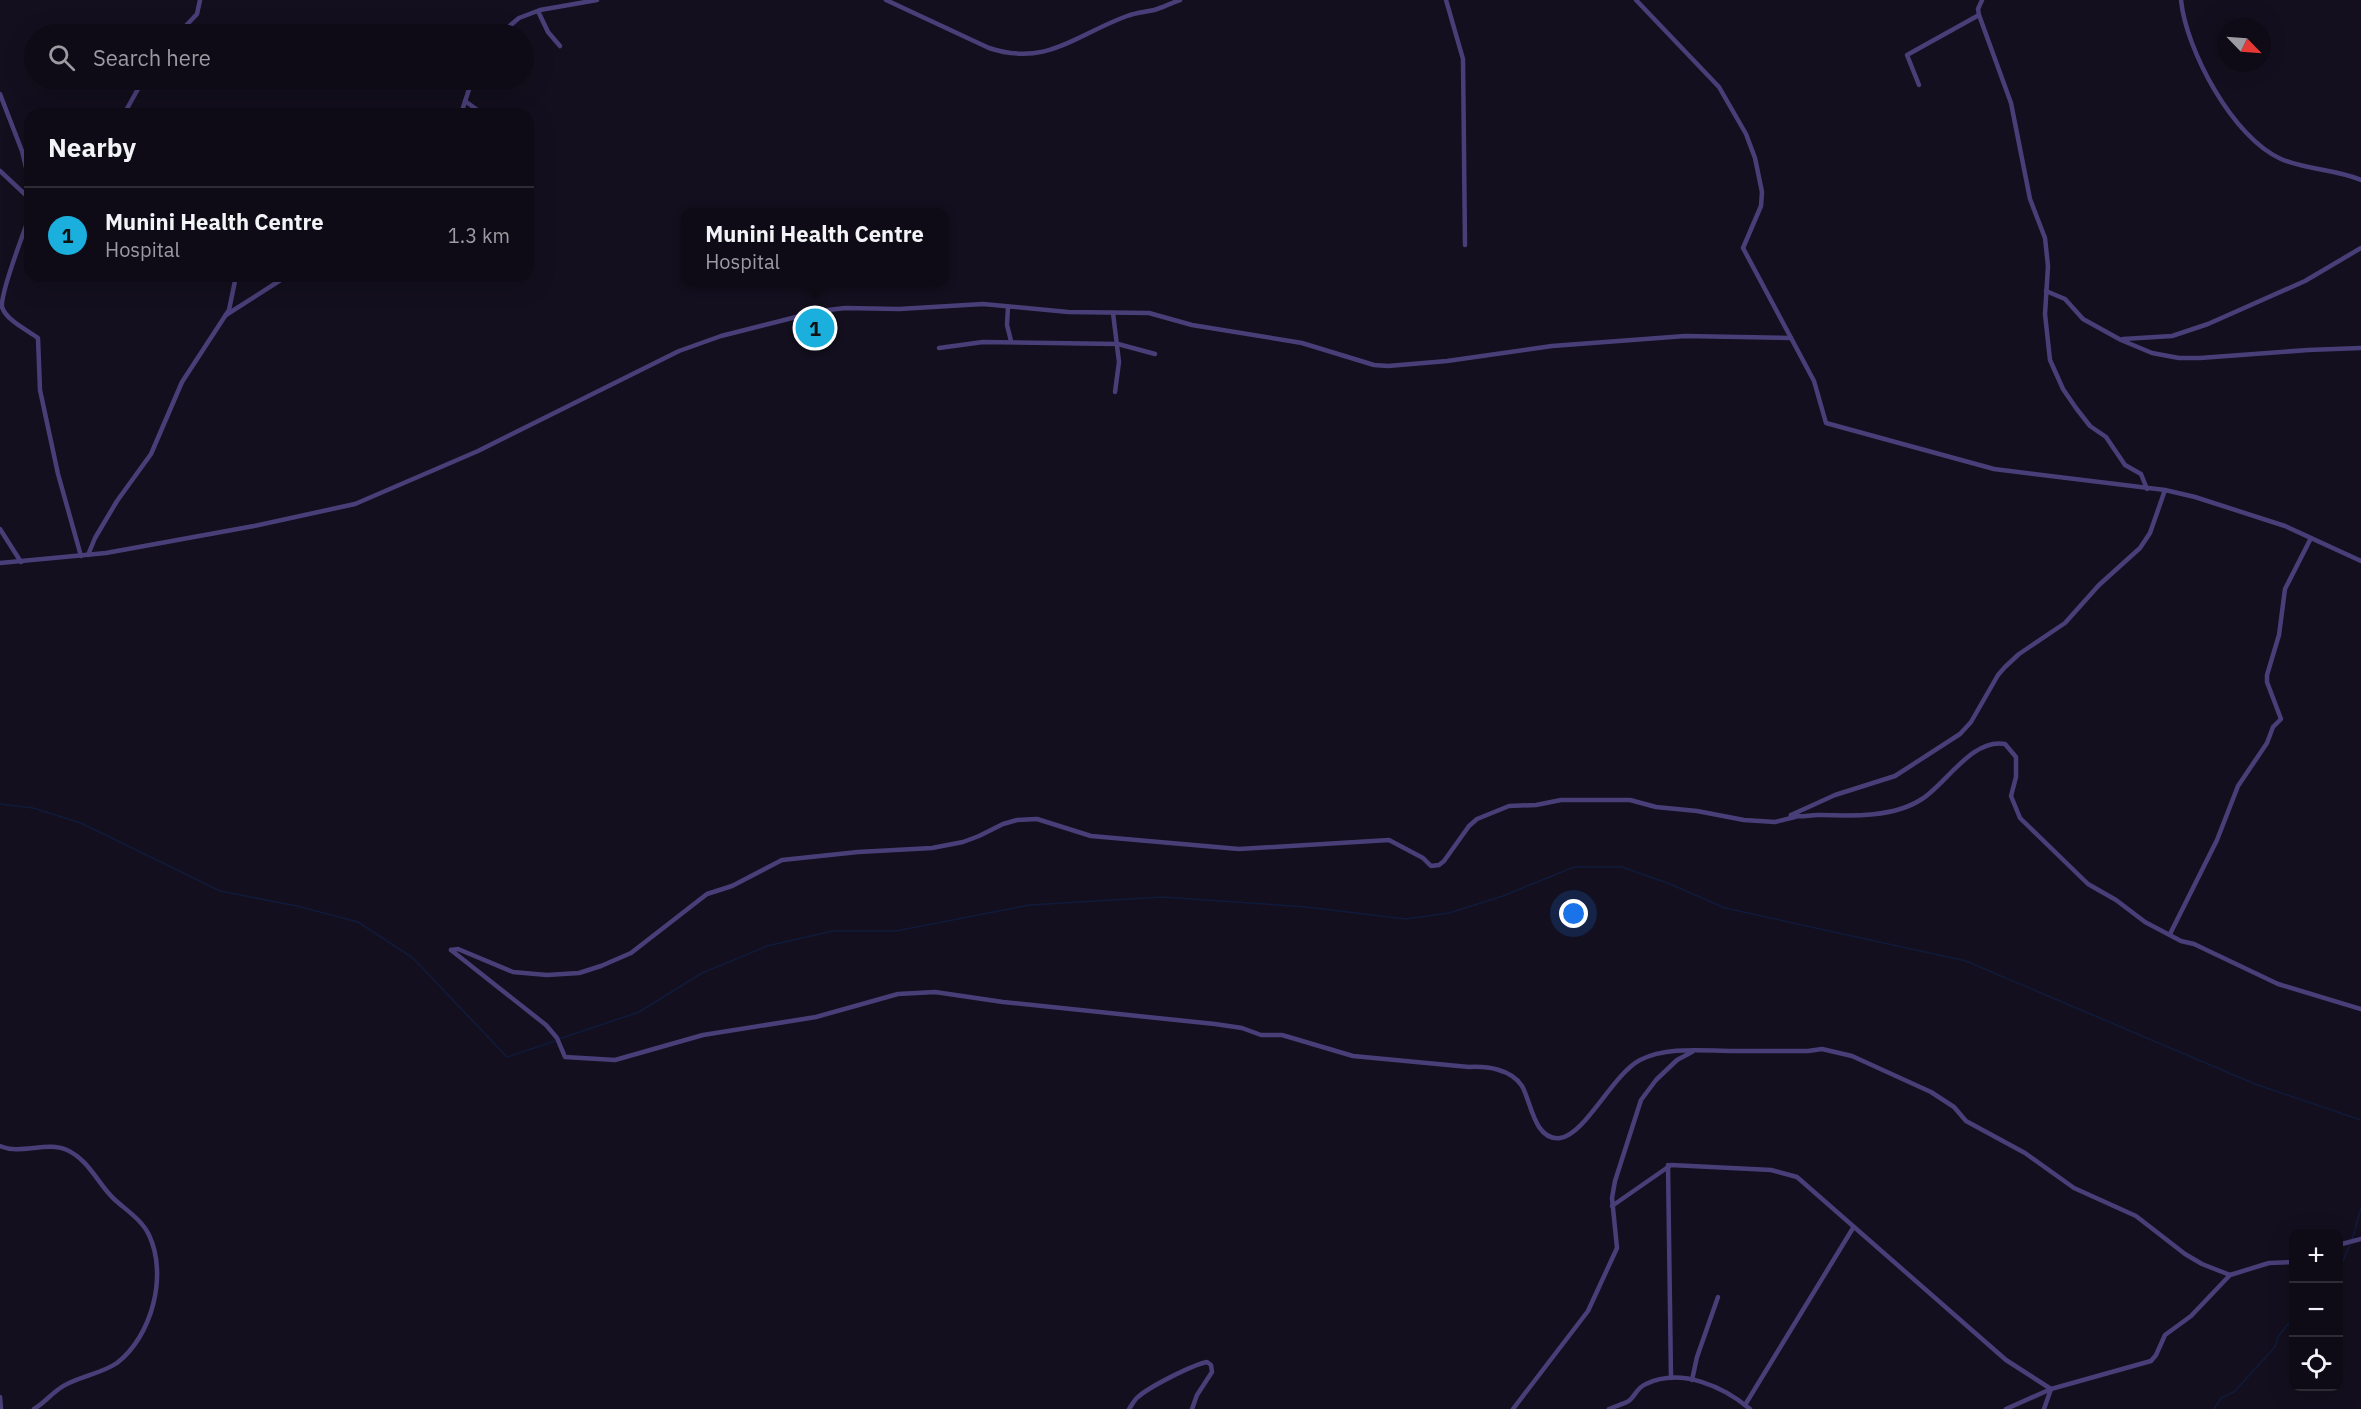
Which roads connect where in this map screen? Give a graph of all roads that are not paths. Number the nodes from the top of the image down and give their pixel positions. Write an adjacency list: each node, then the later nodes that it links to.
1 (200, 0): 12 (street)
2 (597, 0): 10 (street)
3 (886, 0): 4 (street)
4 (1179, 0)
5 (1446, 0): 28 (street)
6 (1636, 0): 36 (street)
7 (1976, 0): 11 (street)
8 (1982, 0): 11 (street)
9 (2181, 0): 25 (street)
10 (538, 10): 13 (street); 14 (street)
11 (1978, 12): 15 (street); 32 (street)
12 (187, 24)
13 (512, 24)
14 (560, 46)
15 (1919, 85)
16 (137, 90): 20 (street)
17 (469, 90): 19 (street)
18 (0, 94): 23 (street)
19 (465, 101): 21 (street); 22 (street)
20 (127, 108)
21 (463, 108)
22 (475, 108)
23 (24, 159)
24 (0, 171): 26 (street)
25 (2361, 180)
26 (24, 193)
27 (24, 232): 49 (street)
28 (1465, 245)
29 (2361, 249): 37 (street)
30 (235, 282): 35 (street)
31 (278, 282): 35 (street)
32 (2046, 291): 37 (street); 44 (street)
33 (1008, 307): 34 (street); 38 (street); 48 (street)
34 (1113, 313): 36 (street); 39 (street)
35 (224, 316): 48 (street)
36 (1791, 338): 44 (street)
37 (2121, 340): 41 (street)
38 (1011, 342): 39 (street); 40 (street)
39 (1118, 344): 42 (street); 43 (street)
40 (939, 348)
41 (2361, 348)
42 (1155, 354)
43 (1115, 392)
44 (2147, 489): 45 (street)
45 (2165, 490): 47 (street); 53 (street)
46 (0, 529): 51 (street)
47 (2311, 538): 50 (street); 54 (street)
48 (88, 555): 49 (street)
49 (81, 556): 51 (street)
50 (2361, 561)
51 (21, 562): 52 (street)
52 (0, 563)
53 (1791, 815): 54 (street); 56 (street)
54 (2170, 934): 55 (street)
55 (2361, 1009)
56 (1697, 1051): 59 (street); 64 (street)
57 (0, 1146): 72 (street)
58 (1668, 1165): 59 (street); 60 (street); 66 (street)
59 (1612, 1206): 75 (street)
60 (1853, 1228): 68 (street); 70 (street)
61 (2361, 1239): 62 (street)
62 (2343, 1244)
63 (2289, 1262): 64 (street)
64 (2230, 1275): 68 (street)
65 (1718, 1297): 67 (street)
66 (1671, 1378): 67 (street); 76 (street)
67 (1692, 1380): 70 (street)
68 (2051, 1389): 78 (street); 79 (street)
69 (0, 1397): 71 (street)
70 (1745, 1405): 77 (street)
71 (2, 1409)
72 (34, 1409)
73 (1129, 1409): 74 (street)
74 (1192, 1409)
75 (1513, 1409)
76 (1609, 1409)
77 (1750, 1409)
78 (2006, 1409)
79 (2044, 1409)

